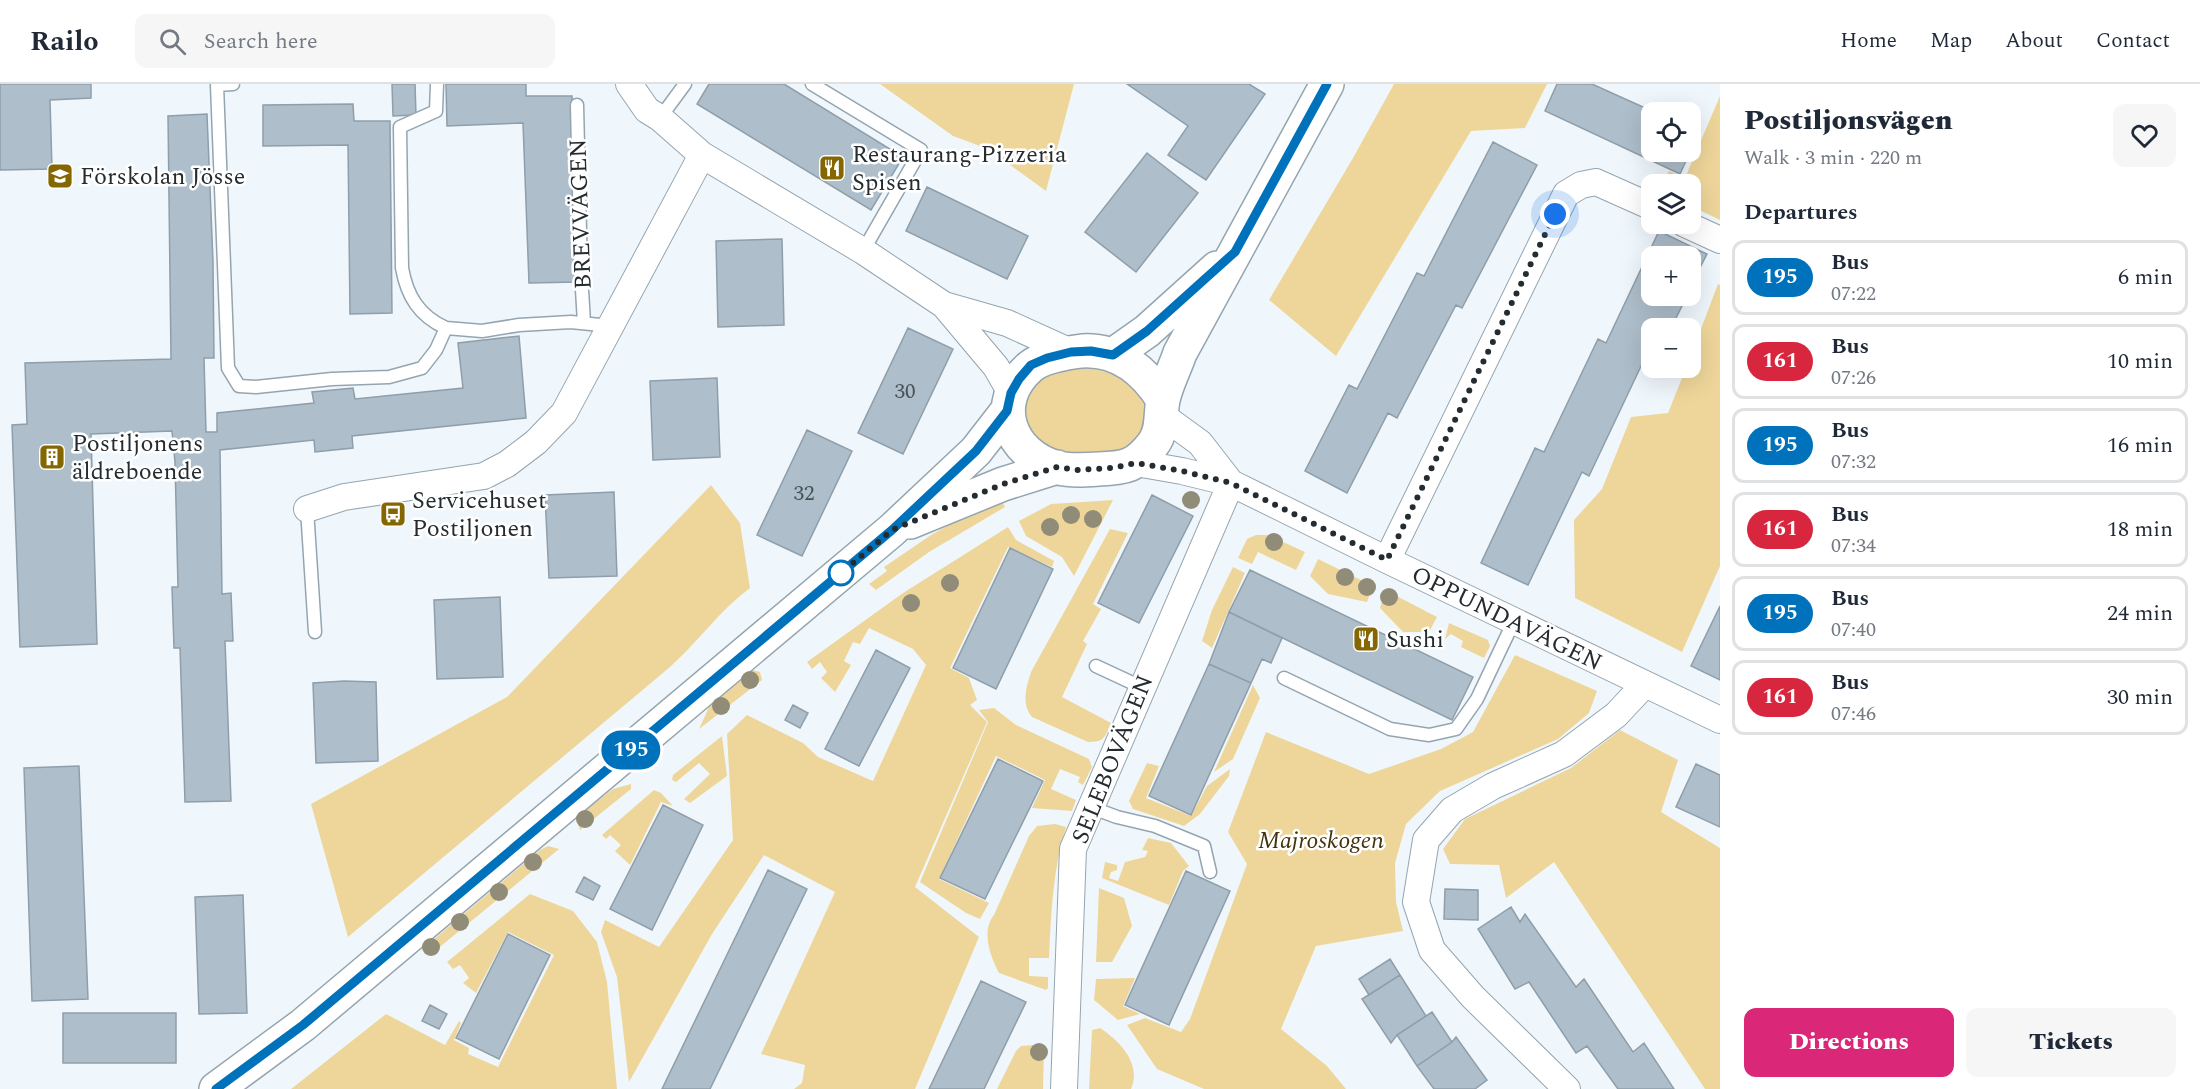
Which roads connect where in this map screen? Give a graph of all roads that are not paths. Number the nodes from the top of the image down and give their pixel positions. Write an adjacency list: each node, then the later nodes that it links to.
1 (233, 84): 18 (lane)
2 (436, 84): 18 (lane)
3 (629, 84): 8 (street)
4 (685, 84): 8 (lane)
5 (812, 84): 13 (lane)
6 (1318, 87): 14 (street)
7 (577, 105): 16 (lane, BREVVÄGEN)
8 (660, 118): 9 (street)
9 (702, 154): 13 (street); 17 (street, BREVVÄGEN)
10 (1641, 202): 28 (street)
11 (1701, 231): 12 (street)
12 (1720, 240)
13 (863, 251): 15 (street)
14 (1235, 252): 20 (street); 22 (street)
15 (944, 305): 19 (street); 21 (street)
16 (584, 323): 17 (lane, BREVVÄGEN); 18 (lane, BREVVÄGEN)
17 (610, 326): 26 (street, BREVVÄGEN)
18 (446, 328)
19 (1071, 352): 20 (street); 21 (street)
20 (1113, 355): 22 (street)
21 (1009, 402): 24 (street); 27 (street)
22 (1163, 408): 23 (street); 25 (street, OPPUNDAVÄGEN)
23 (1136, 463): 24 (street); 25 (street, OPPUNDAVÄGEN)
24 (1057, 467): 27 (street)
25 (1231, 483): 28 (street, OPPUNDAVÄGEN); 34 (street, SELEBOVÄGEN)
26 (307, 509): 30 (lane)
27 (892, 530): 38 (street)
28 (1387, 560): 29 (street, OPPUNDAVÄGEN)
29 (1514, 621): 32 (lane); 33 (street, OPPUNDAVÄGEN)
30 (315, 632)
31 (1096, 666): 34 (lane)
32 (1284, 678)
33 (1645, 684): 35 (street, OPPUNDAVÄGEN); 40 (street)
34 (1141, 687): 36 (street, SELEBOVÄGEN)
35 (1720, 720)
36 (1090, 807): 37 (lane); 39 (street, SELEBOVÄGEN)
37 (1210, 872)
38 (216, 1089)
39 (1064, 1089)
40 (1567, 1089)

